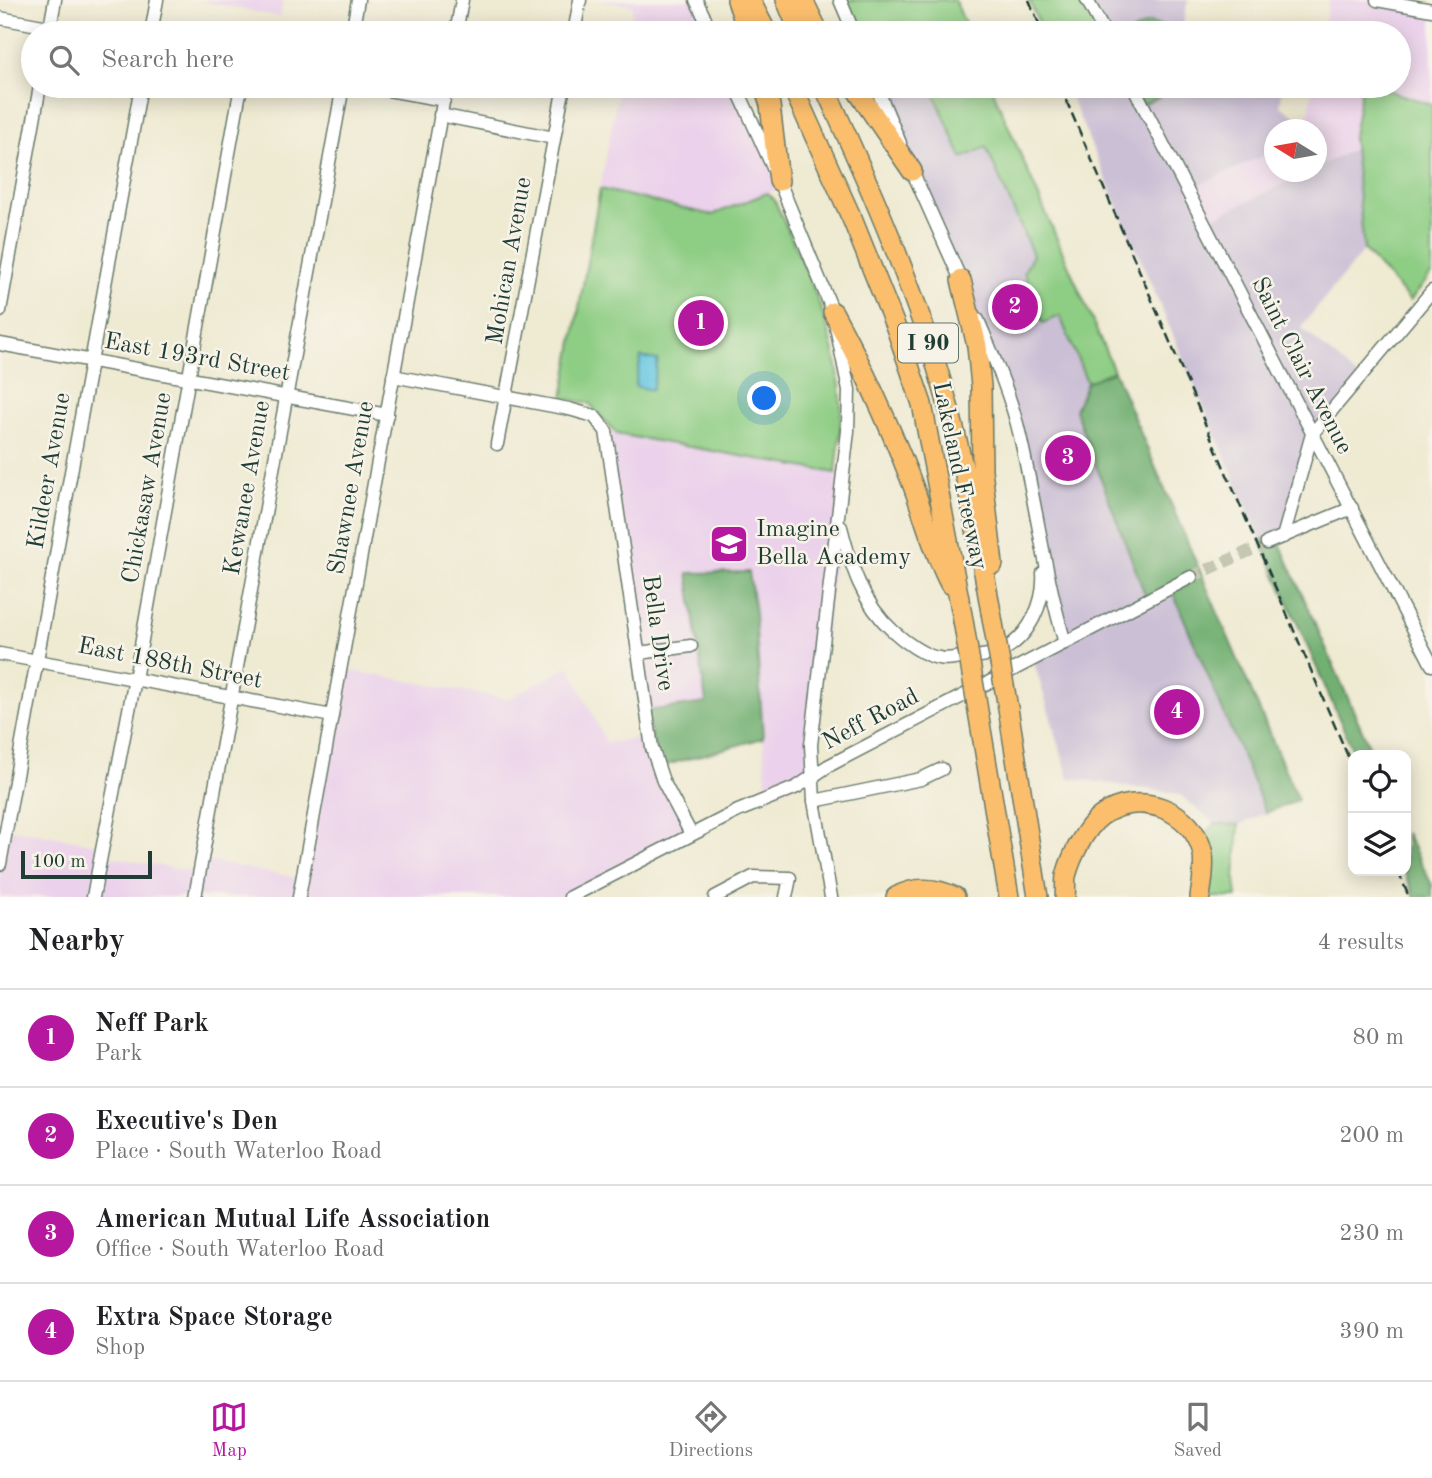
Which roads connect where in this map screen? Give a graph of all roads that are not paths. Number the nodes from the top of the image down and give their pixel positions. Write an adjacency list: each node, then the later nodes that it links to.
1 (55, 0): 16 (street)
2 (156, 0): 17 (street)
3 (358, 0): 18 (street)
4 (462, 0): 19 (street)
5 (580, 0): 20 (street)
6 (696, 0): 21 (street)
7 (737, 0): 22 (highway)
8 (751, 0): 23 (highway)
9 (786, 0): 24 (highway)
10 (803, 0): 25 (highway)
11 (840, 0): 26 (street)
12 (1087, 0): 27 (street)
13 (1377, 0): 14 (street)
14 (1432, 10)
15 (0, 18): 28 (street)
16 (51, 21)
17 (153, 21)
18 (354, 21)
19 (458, 21)
20 (576, 21)
21 (706, 21)
22 (743, 21)
23 (761, 21)
24 (795, 21)
25 (813, 21)
26 (849, 21)
27 (1098, 21)
28 (21, 23)
29 (38, 98): 49 (street)
30 (139, 98): 52 (street, Kildeer Avenue)
31 (239, 98): 54 (street, Chickasaw Avenue)
32 (341, 98): 55 (street, Kewanee Avenue)
33 (432, 98): 42 (street)
34 (562, 98): 44 (street, Mohican Avenue)
35 (741, 98): 46 (street)
36 (768, 98): 46 (highway)
37 (797, 98): 66 (highway, Lakeland Freeway / I 90)
38 (829, 98): 67 (highway, Lakeland Freeway / I 90)
39 (862, 98): 45 (highway)
40 (881, 98): 45 (street)
41 (1139, 98): 58 (street, Saint Clair Avenue)
42 (443, 100): 43 (street, Shawnee Avenue)
43 (440, 115): 44 (street); 53 (street, Shawnee Avenue)
44 (554, 138): 56 (street, Mohican Avenue)
45 (912, 171): 47 (street)
46 (779, 181): 50 (street)
47 (961, 280): 64 (street); 67 (highway)
48 (1432, 291): 58 (street)
49 (0, 311)
50 (832, 312): 61 (street); 66 (highway)
51 (0, 344): 52 (street, East 193rd Street)
52 (92, 360): 54 (street, East 193rd Street); 72 (street, Kildeer Avenue)
53 (393, 376): 56 (street); 57 (street, Shawnee Avenue)
54 (189, 377): 55 (street, East 193rd Street); 74 (street, Chickasaw Avenue)
55 (286, 395): 57 (street, East 193rd Street); 75 (street, Kewanee Avenue)
56 (507, 397): 59 (street, Mohican Avenue); 70 (street, Bella Drive)
57 (387, 415): 76 (street, Shawnee Avenue)
58 (1312, 434): 60 (street, Saint Clair Avenue); 62 (street)
59 (497, 444)
60 (1352, 508): 62 (street); 73 (street, Saint Clair Avenue)
61 (838, 517): 64 (street); 78 (street)
62 (1283, 537): 63 (street)
63 (1267, 543)
64 (1042, 547): 68 (street)
65 (1191, 577): 68 (street, Neff Road)
66 (961, 611): 91 (highway, Lakeland Freeway / I 90, bridge)
67 (994, 611): 92 (highway, bridge)
68 (1065, 643): 78 (street, Neff Road)
69 (691, 646): 70 (street)
70 (639, 653): 80 (street, Bella Drive)
71 (0, 654): 72 (street, East 188th Street)
72 (38, 661): 74 (street, East 188th Street); 81 (street, Kildeer Avenue)
73 (1432, 665)
74 (135, 679): 75 (street, East 188th Street); 82 (street, Chickasaw Avenue)
75 (232, 697): 76 (street, East 188th Street); 83 (street, Kewanee Avenue)
76 (332, 716): 84 (street, Shawnee Avenue)
77 (942, 769): 79 (street)
78 (811, 777): 79 (street); 80 (street, Neff Road)
79 (814, 800): 88 (street)
80 (691, 834): 85 (street, Neff Road)
81 (0, 864)
82 (93, 897)
83 (195, 897)
84 (299, 897)
85 (570, 897)
86 (715, 897): 87 (street)
87 (786, 897)
88 (831, 897)
89 (896, 897): 90 (highway)
90 (955, 897)
91 (1009, 897)
92 (1038, 897)
93 (1065, 897): 94 (highway)
94 (1200, 897)

